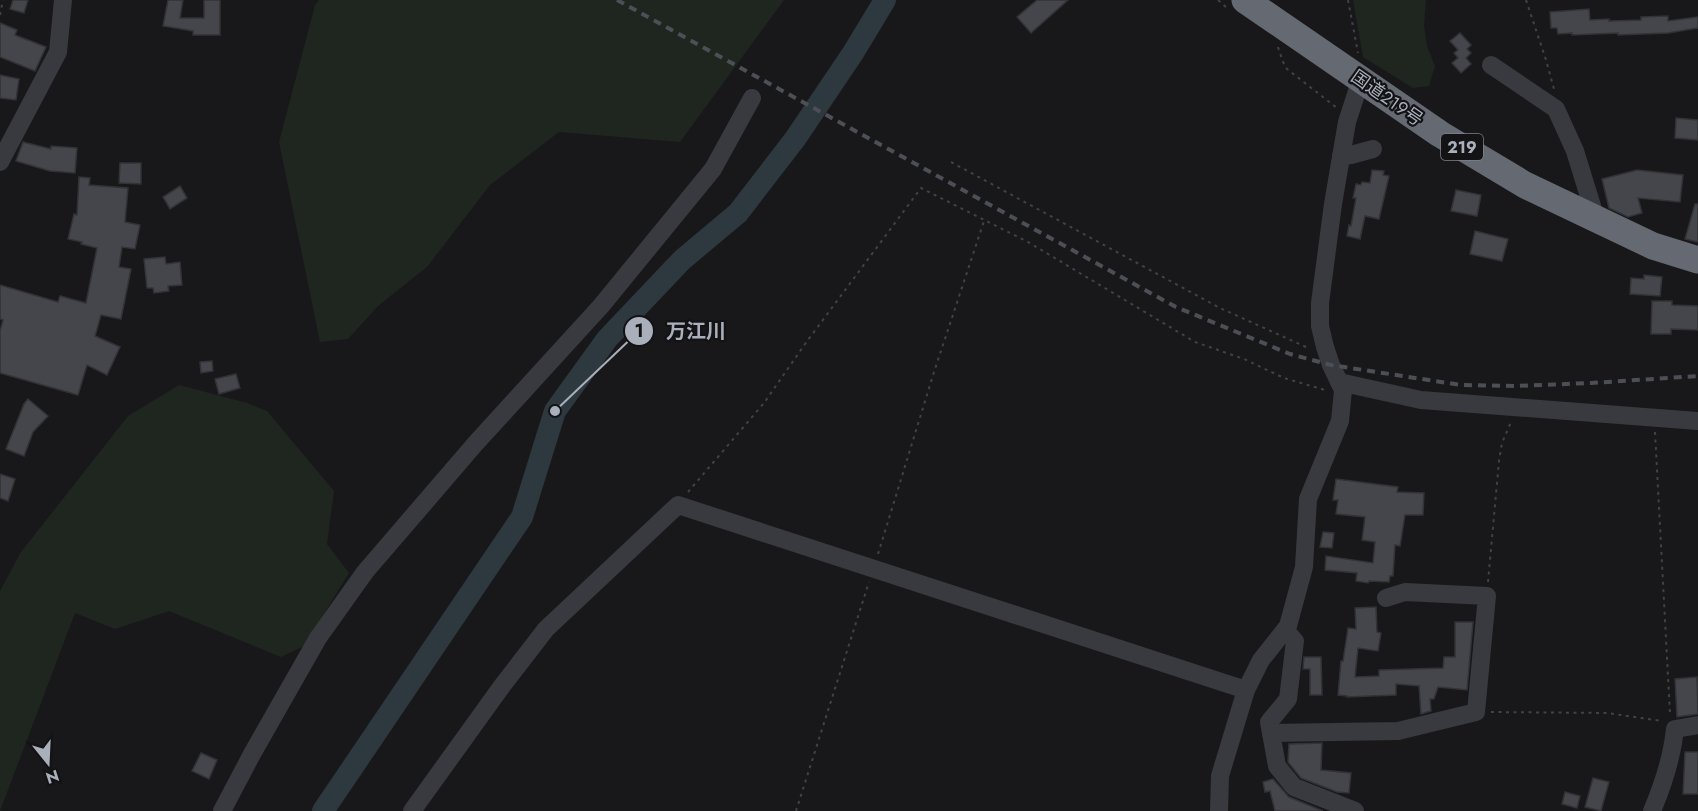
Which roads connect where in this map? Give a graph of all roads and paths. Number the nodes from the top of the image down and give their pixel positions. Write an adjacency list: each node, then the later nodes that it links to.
1 (3, 0): 7 (path)
2 (63, 0): 16 (street)
3 (1218, 0): 6 (path)
4 (1348, 0): 10 (path)
5 (1527, 0): 12 (path)
6 (1236, 3): 10 (highway, 国道219号 / 219)
7 (0, 15)
8 (1278, 48): 13 (path)
9 (1491, 65): 12 (street)
10 (1361, 80): 13 (street); 18 (highway, 国道219号 / 219)
11 (753, 98): 35 (street)
12 (1556, 109): 18 (street)
13 (1349, 116): 15 (street)
14 (1373, 149): 15 (street)
15 (1341, 156): 21 (street)
16 (0, 162)
17 (951, 162): 21 (path)
18 (1596, 219): 20 (highway, 国道219号 / 219)
19 (984, 221): 22 (path); 26 (path); 27 (path)
20 (1698, 260)
21 (1325, 347): 22 (street)
22 (1341, 386): 23 (street); 30 (street)
23 (1518, 408): 24 (street); 28 (path)
24 (1652, 418): 25 (street); 32 (path)
25 (1698, 421)
26 (678, 505): 27 (street); 36 (street)
27 (874, 567): 31 (street); 37 (path)
28 (1487, 596): 29 (street); 32 (street)
29 (1386, 598)
30 (1285, 630): 31 (street); 34 (street)
31 (1246, 690): 38 (street)
32 (1476, 712): 34 (street)
33 (1698, 725): 40 (street)
34 (1271, 733): 39 (street)
35 (222, 811)
36 (412, 811)
37 (796, 811)
38 (1219, 811)
39 (1355, 811)
40 (1652, 811)

